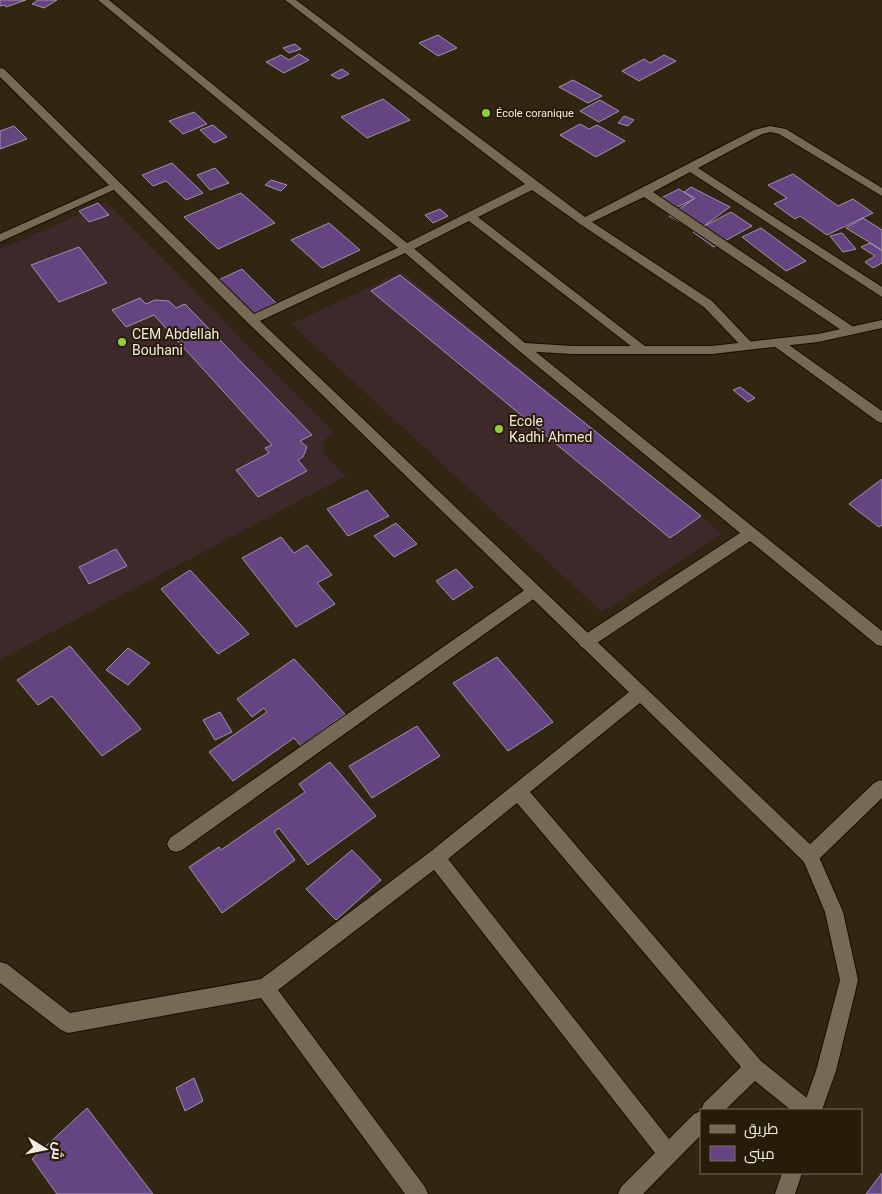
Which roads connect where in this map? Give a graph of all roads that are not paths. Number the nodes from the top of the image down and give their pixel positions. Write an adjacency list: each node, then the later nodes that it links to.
1 (103, 0): 12 (street)
2 (290, 0): 5 (street)
3 (0, 71): 6 (street)
4 (691, 168): 7 (street); 8 (street); 13 (street)
5 (533, 184): 9 (street); 10 (street)
6 (116, 185): 11 (street); 14 (street)
7 (645, 192): 10 (street); 16 (street)
8 (882, 193)
9 (470, 216): 12 (street); 20 (street)
10 (584, 222): 18 (street)
11 (0, 238)
12 (406, 248): 14 (street); 19 (street)
13 (882, 293)
14 (252, 320): 23 (street)
15 (882, 324): 16 (street)
16 (851, 331): 17 (street)
17 (778, 343): 18 (street); 21 (street)
18 (748, 346): 20 (street)
19 (522, 347): 20 (street); 22 (street)
20 (644, 350)
21 (882, 418)
22 (751, 533): 24 (street); 25 (street)
23 (534, 591): 25 (street); 29 (street)
24 (882, 640)
25 (586, 642): 26 (street)
26 (640, 693): 28 (street); 30 (street)
27 (882, 790): 30 (street)
28 (518, 791): 31 (street); 34 (street)
29 (176, 844)
30 (810, 856): 37 (street)
31 (436, 858): 33 (street); 39 (street)
32 (0, 971): 33 (street)
33 (265, 988): 41 (street)
34 (754, 1068): 35 (street); 36 (street)
35 (712, 1109)
36 (805, 1109)
37 (812, 1109)
38 (700, 1122): 39 (street)
39 (668, 1154): 42 (street)
40 (792, 1174): 43 (street)
41 (418, 1194)
42 (628, 1194)
43 (785, 1194)

